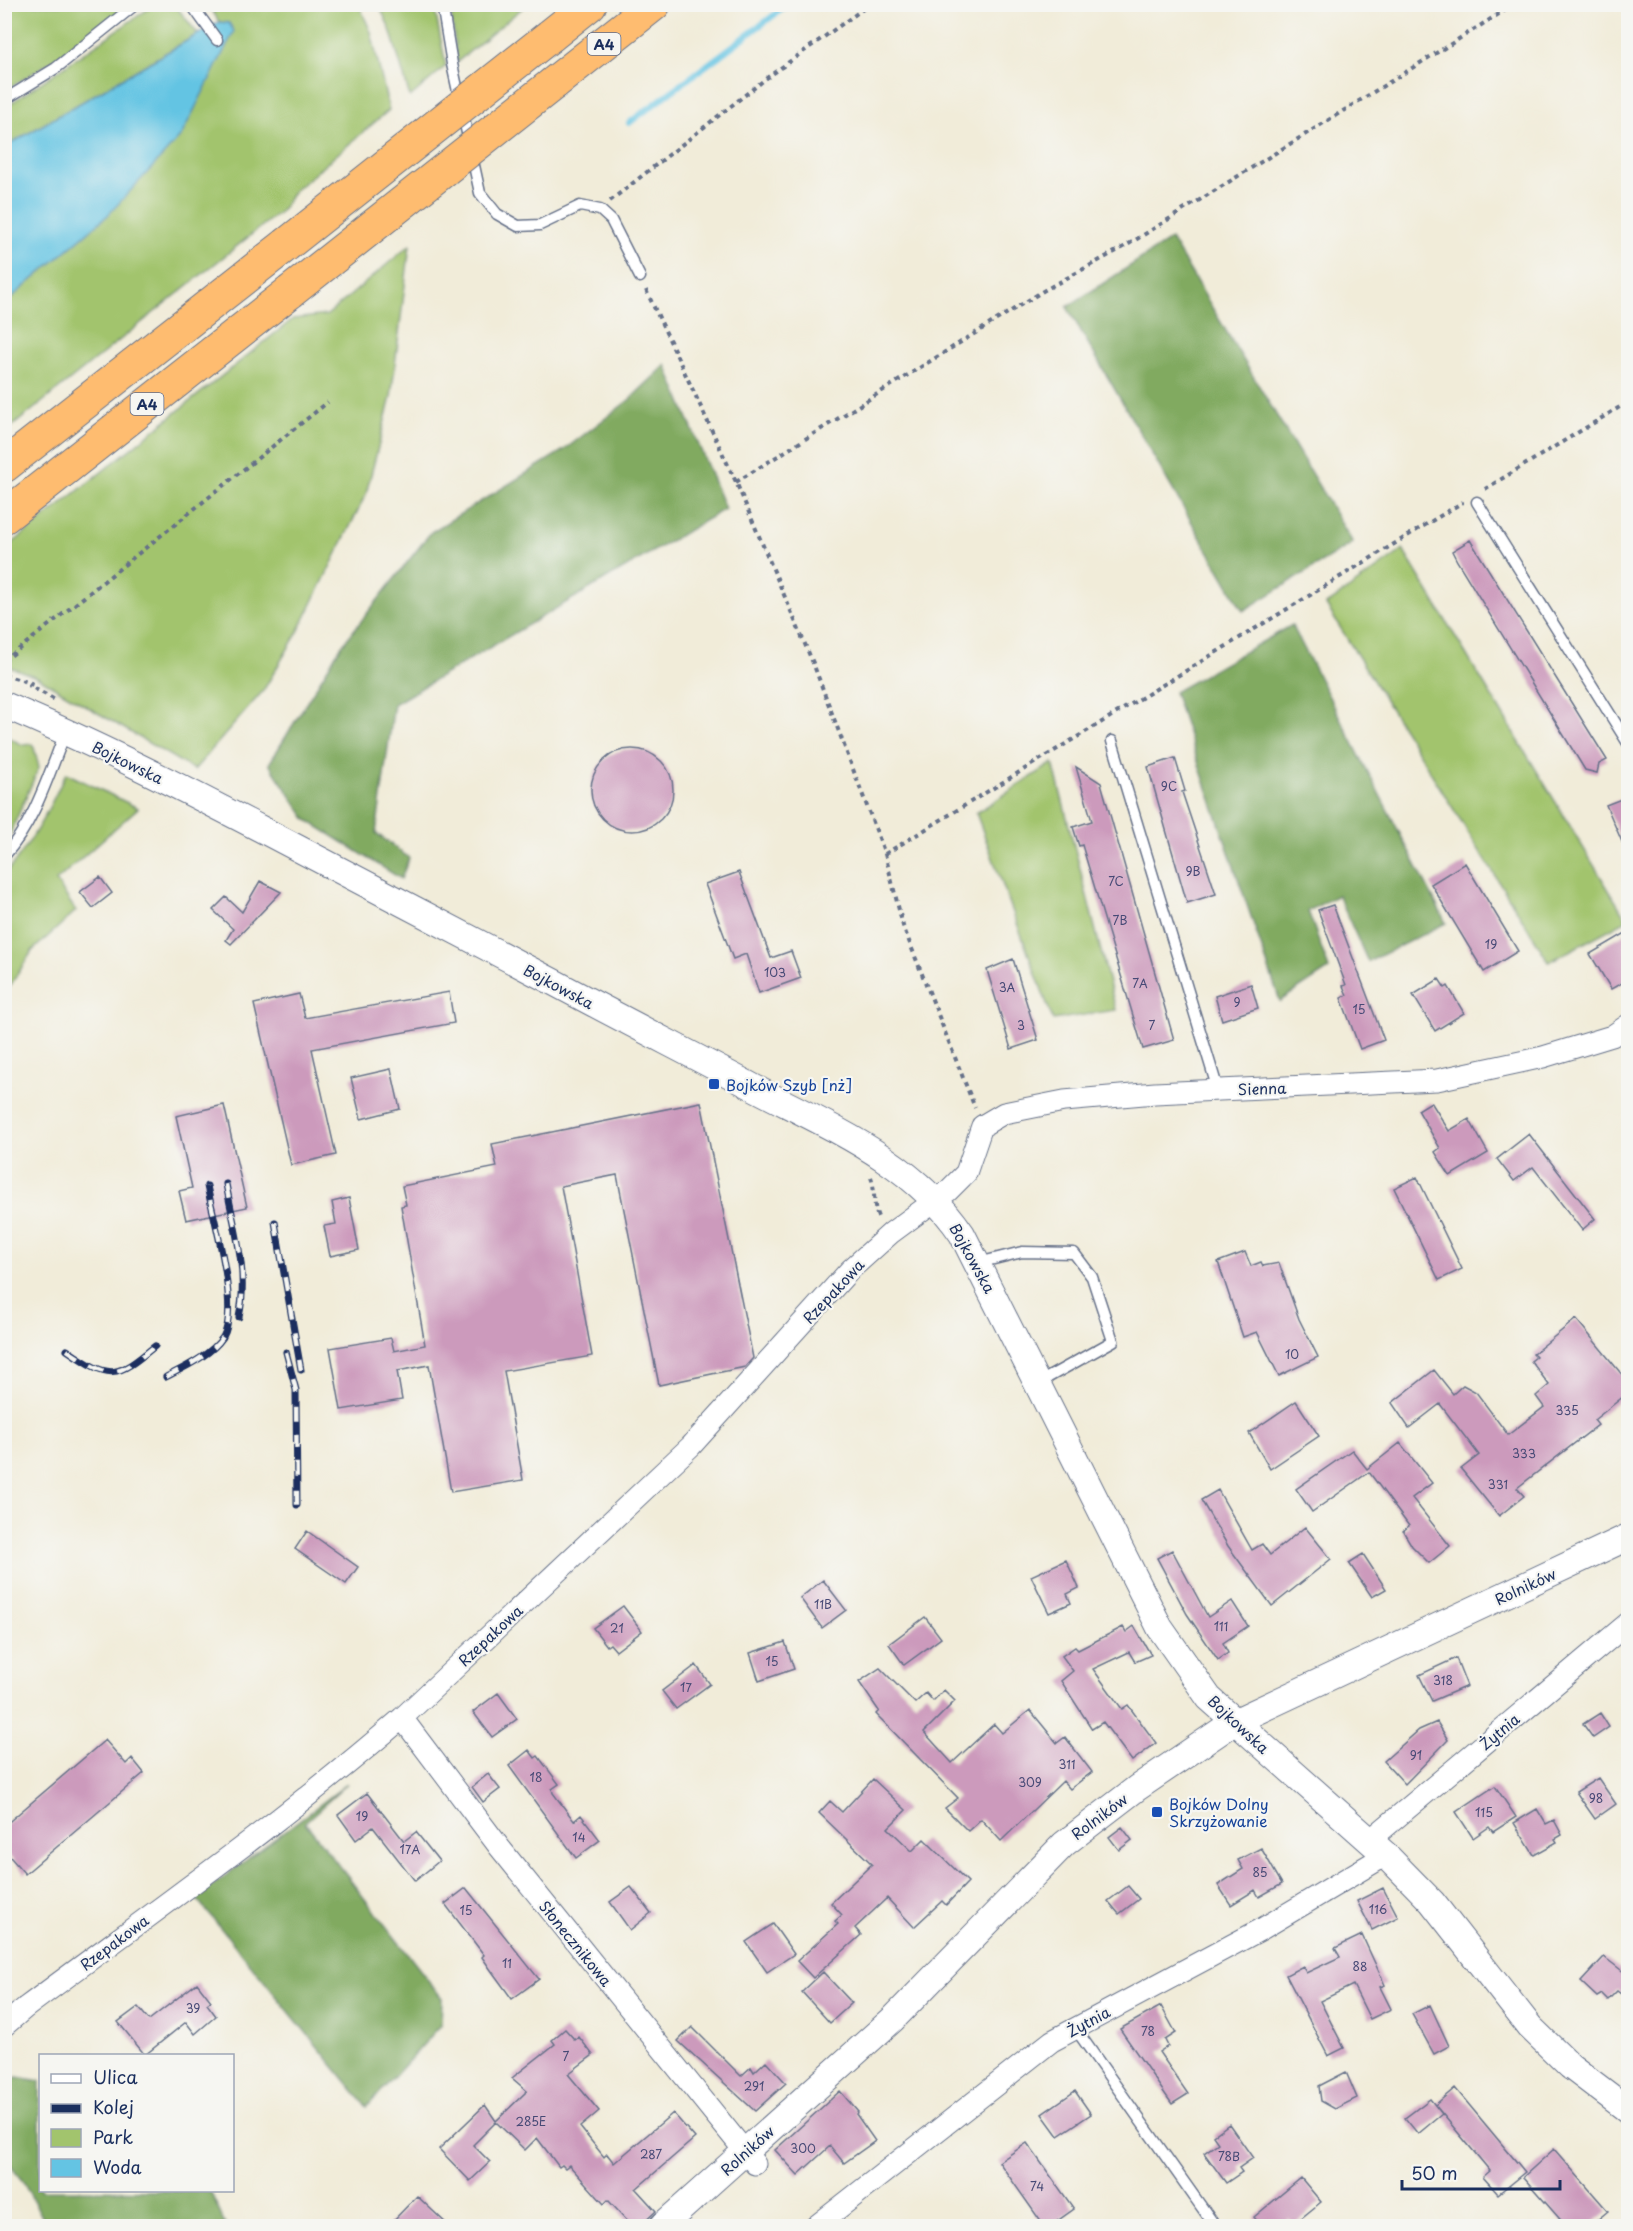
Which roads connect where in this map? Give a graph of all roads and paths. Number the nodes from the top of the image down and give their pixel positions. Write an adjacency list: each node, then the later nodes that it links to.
1 (136, 4): 9 (lane)
2 (191, 4): 8 (lane)
3 (442, 4): 10 (lane)
4 (590, 4): 14 (highway, A4, bridge)
5 (654, 4): 18 (highway, A4, bridge)
6 (870, 4): 10 (path)
7 (1515, 4): 15 (path)
8 (217, 40)
9 (4, 100)
10 (600, 210): 11 (lane)
11 (640, 277): 15 (path)
12 (328, 402): 19 (path)
13 (1629, 402): 16 (path)
14 (4, 466)
15 (736, 482): 26 (path)
16 (1476, 499): 25 (lane)
17 (1465, 501): 26 (path)
18 (4, 517)
19 (4, 662)
20 (4, 675): 21 (path)
21 (30, 686)
22 (4, 705): 23 (street, Bojkowska)
23 (66, 731): 27 (lane); 31 (street, Bojkowska)
24 (1112, 741): 29 (lane)
25 (1629, 743)
26 (885, 854): 30 (path)
27 (4, 856)
28 (1629, 1025): 29 (street, Sienna)
29 (1218, 1090): 30 (street, Sienna)
30 (982, 1126): 31 (street)
31 (937, 1202): 32 (street, Bojkowska); 36 (street, Rzepakowa)
32 (977, 1264): 33 (street, Bojkowska); 33 (lane)
33 (1036, 1383): 37 (street, Bojkowska)
34 (1629, 1537): 37 (street, Rolników)
35 (1629, 1623): 38 (street, Żytnia)
36 (402, 1718): 39 (street, Rzepakowa); 42 (street, Słonecznikowa)
37 (1234, 1722): 38 (street, Bojkowska); 42 (street, Rolników)
38 (1378, 1848): 40 (street, Żytnia); 41 (street, Bojkowska)
39 (4, 2026)
40 (1075, 2028): 44 (street, Żytnia); 45 (lane)
41 (1629, 2110)
42 (750, 2158): 43 (street, Rolników)
43 (662, 2226)
44 (816, 2226)
45 (1215, 2226)

